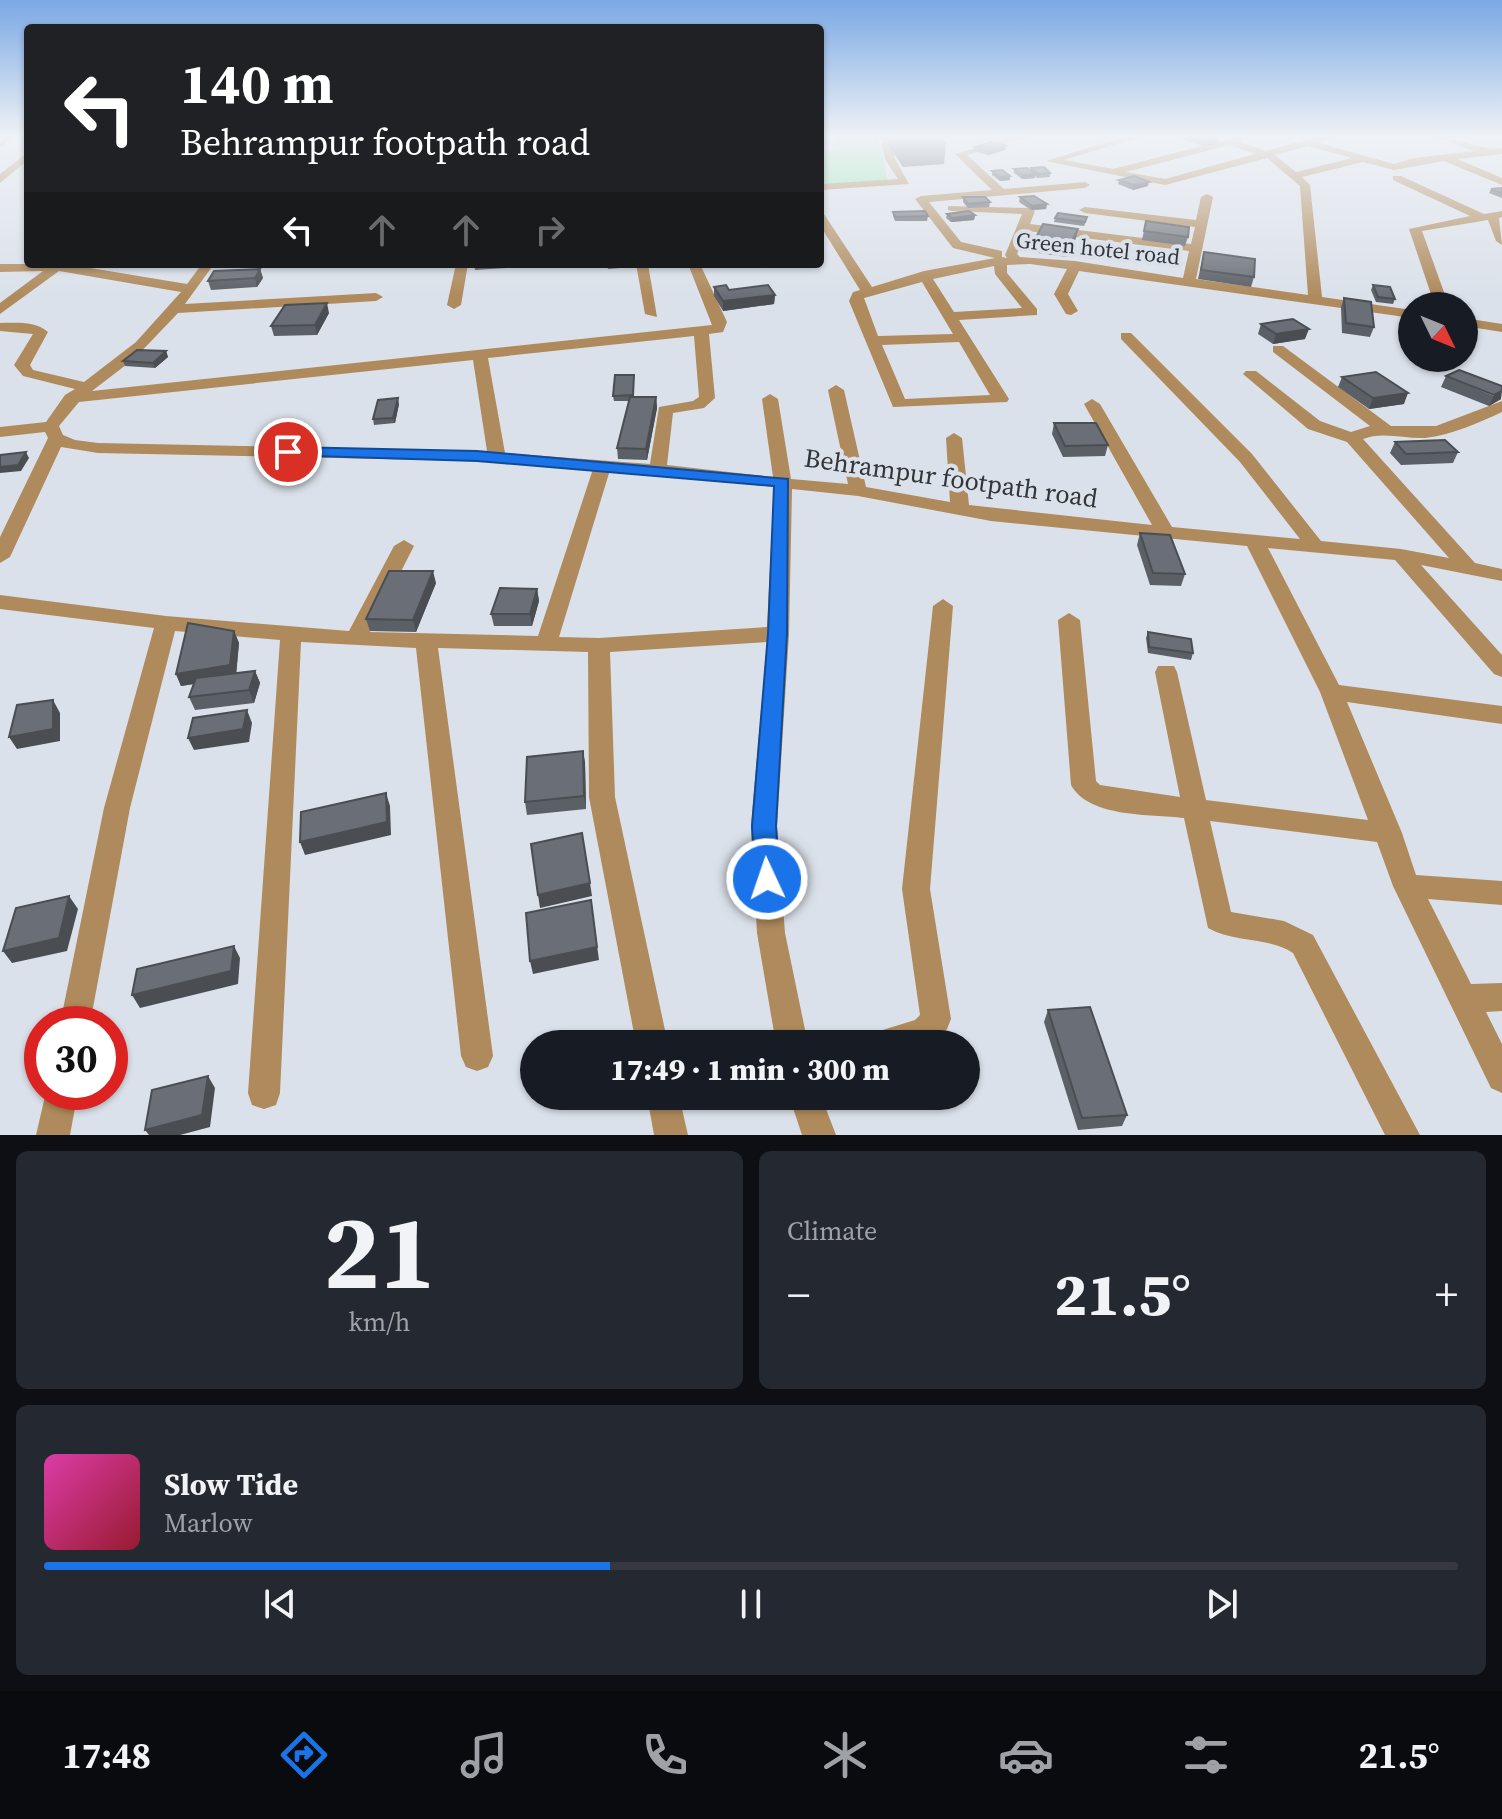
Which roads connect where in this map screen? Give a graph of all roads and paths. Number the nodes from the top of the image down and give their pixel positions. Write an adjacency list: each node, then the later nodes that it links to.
1 (999, 190): 5 (street)
2 (1025, 190): 5 (street)
3 (1305, 190): 31 (street)
4 (1427, 190): 9 (street)
5 (1001, 192): 7 (street)
6 (1207, 197): 11 (street)
7 (928, 208): 12 (street); 15 (street)
8 (1085, 210): 11 (street)
9 (1492, 216): 13 (street); 29 (street)
10 (824, 222): 28 (street)
11 (1201, 224): 14 (street)
12 (1025, 227): 14 (street); 15 (street)
13 (1502, 241)
14 (1196, 248): 26 (street)
15 (1009, 258): 16 (street, Green hotel road); 25 (street, Green hotel road); 38 (street)
16 (1075, 265): 26 (street, Green hotel road); 35 (street)
17 (24, 267): 18 (street)
18 (0, 268)
19 (55, 268): 34 (street)
20 (75, 268): 27 (street)
21 (205, 268): 27 (street)
22 (461, 268): 32 (street)
23 (643, 268): 37 (street)
24 (696, 268): 42 (street)
25 (924, 275): 28 (street, Green hotel road); 38 (street)
26 (1189, 280): 31 (street, Green hotel road)
27 (190, 289): 33 (street)
28 (867, 290): 45 (street)
29 (1437, 292)
30 (376, 297): 33 (street)
31 (1315, 298): 36 (street, Green hotel road)
32 (454, 305)
33 (174, 309): 50 (street)
34 (0, 310)
35 (1071, 311)
36 (1398, 312)
37 (652, 314)
38 (947, 316): 44 (street)
39 (1478, 324): 41 (street)
40 (0, 327): 50 (street)
41 (1502, 328)
42 (701, 331): 47 (street); 63 (street)
43 (1126, 336): 70 (street)
44 (961, 338): 45 (street); 45 (street)
45 (873, 341)
46 (1278, 349): 56 (street)
47 (481, 361): 48 (street); 52 (street); 61 (street)
48 (429, 371)
49 (1251, 374): 60 (street)
50 (84, 387): 52 (street)
51 (836, 390): 65 (street)
52 (71, 398): 58 (street)
53 (770, 399): 64 (street)
54 (1092, 404): 67 (street)
55 (1502, 406): 56 (street)
56 (1387, 431): 60 (street)
57 (0, 432): 58 (street)
58 (54, 432): 61 (street, Behrampur footpath road); 72 (street)
59 (954, 438): 66 (street)
60 (1353, 438): 73 (street)
61 (497, 457): 62 (street, Behrampur footpath road)
62 (603, 464): 63 (street, Behrampur footpath road); 83 (street)
63 (658, 469): 64 (street, Behrampur footpath road)
64 (783, 482): 65 (street, Behrampur footpath road); 79 (street)
65 (858, 491): 66 (street, Behrampur footpath road)
66 (960, 509): 67 (street, Behrampur footpath road)
67 (1165, 531): 68 (street, Behrampur footpath road)
68 (1253, 538): 70 (street, Behrampur footpath road); 87 (street)
69 (404, 546): 81 (street)
70 (1315, 546): 71 (street, Behrampur footpath road)
71 (1401, 555): 73 (street, Behrampur footpath road); 85 (street)
72 (0, 557)
73 (1468, 568): 74 (street, Behrampur footpath road)
74 (1502, 575)
75 (0, 602): 78 (street)
76 (943, 606): 98 (street)
77 (1069, 620): 89 (street)
78 (166, 623): 80 (street); 95 (street)
79 (778, 634): 84 (street); 97 (street)
80 (291, 635): 81 (street); 101 (street)
81 (356, 639): 82 (street)
82 (426, 639): 83 (street); 99 (street)
83 (547, 641): 84 (street)
84 (599, 645): 96 (street)
85 (1502, 669)
86 (1166, 672): 89 (street)
87 (1331, 692): 88 (street); 90 (street)
88 (1502, 715)
89 (1195, 808): 90 (street); 108 (street)
90 (1389, 833): 91 (street)
91 (1407, 886): 92 (street); 94 (street)
92 (1502, 893)
93 (1502, 997): 94 (street)
94 (1463, 998): 100 (street)
95 (78, 1006)
96 (649, 1030)
97 (789, 1030)
98 (927, 1030)
99 (477, 1056)
100 (1502, 1077)
101 (264, 1093)
102 (58, 1110): 105 (street)
103 (666, 1110): 106 (street)
104 (810, 1110): 107 (street)
105 (53, 1135)
106 (671, 1135)
107 (819, 1135)
108 (1403, 1135)

